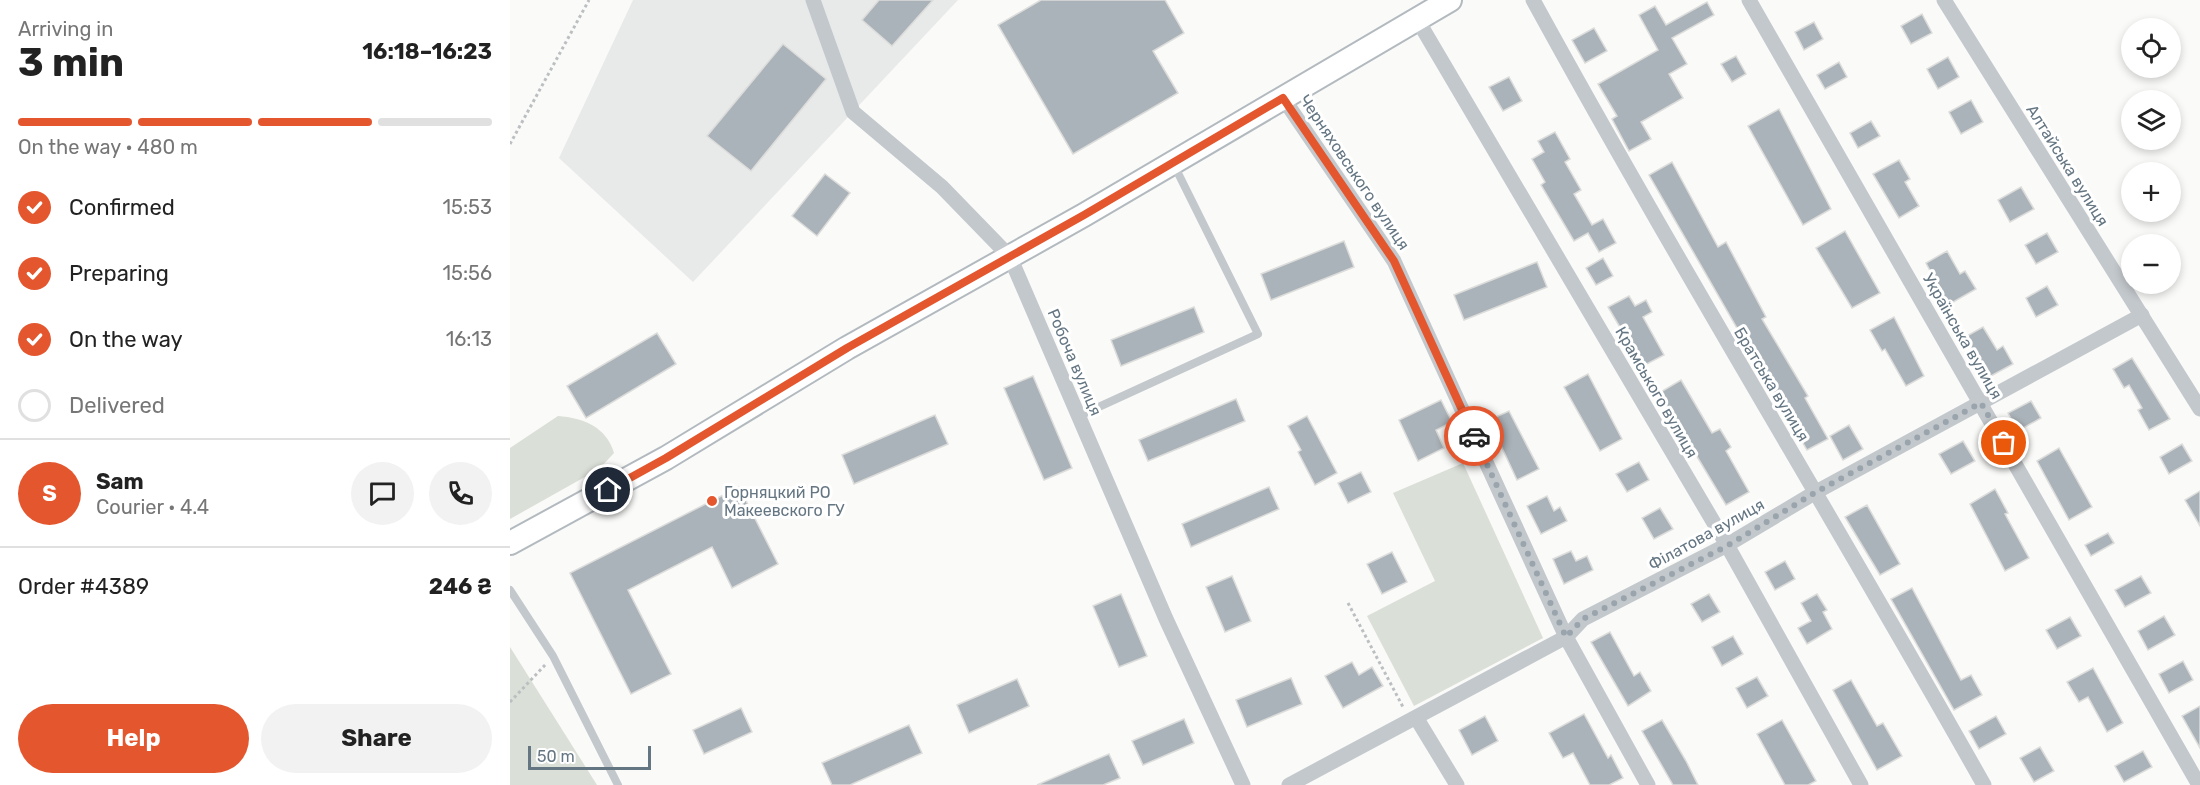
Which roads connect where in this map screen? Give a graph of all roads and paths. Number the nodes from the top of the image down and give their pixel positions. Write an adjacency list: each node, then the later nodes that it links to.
1 (589, 0): 9 (path)
2 (813, 0): 11 (street, Робоча вулиця)
3 (1450, 0): 7 (main road)
4 (1533, 0): 16 (street, Братська вулиця)
5 (1749, 0): 13 (street, Українська вулиця)
6 (1944, 0): 12 (street, Алтайська вулиця)
7 (1417, 19): 8 (main road); 18 (street, Крамського вулиця)
8 (1283, 98): 10 (main road); 21 (street, Черняховського вулиця)
9 (510, 144)
10 (1173, 163): 11 (main road); 15 (lane)
11 (1010, 256): 15 (street, Робоча вулиця); 17 (main road)
12 (2142, 315): 13 (street, Філатова вулиця); 14 (street, Алтайська вулиця)
13 (1981, 403): 16 (street, Філатова вулиця); 32 (street, Українська вулиця)
14 (2200, 409)
15 (1079, 416): 26 (street, Робоча вулиця)
16 (1816, 492): 18 (street, Філатова вулиця); 31 (street, Братська вулиця)
17 (510, 543)
18 (1727, 546): 21 (street, Філатова вулиця); 30 (street, Крамського вулиця)
19 (510, 590): 22 (lane)
20 (1348, 603): 24 (path)
21 (1566, 637): 24 (street, Філатова вулиця); 29 (street, Черняховського вулиця)
22 (553, 656): 23 (path); 25 (lane)
23 (510, 702)
24 (1414, 720): 27 (street, Філатова вулиця); 28 (street)
25 (618, 785)
26 (1243, 785)
27 (1289, 785)
28 (1457, 785)
29 (1648, 785)
30 (1861, 785)
31 (1984, 785)
32 (2199, 785)

